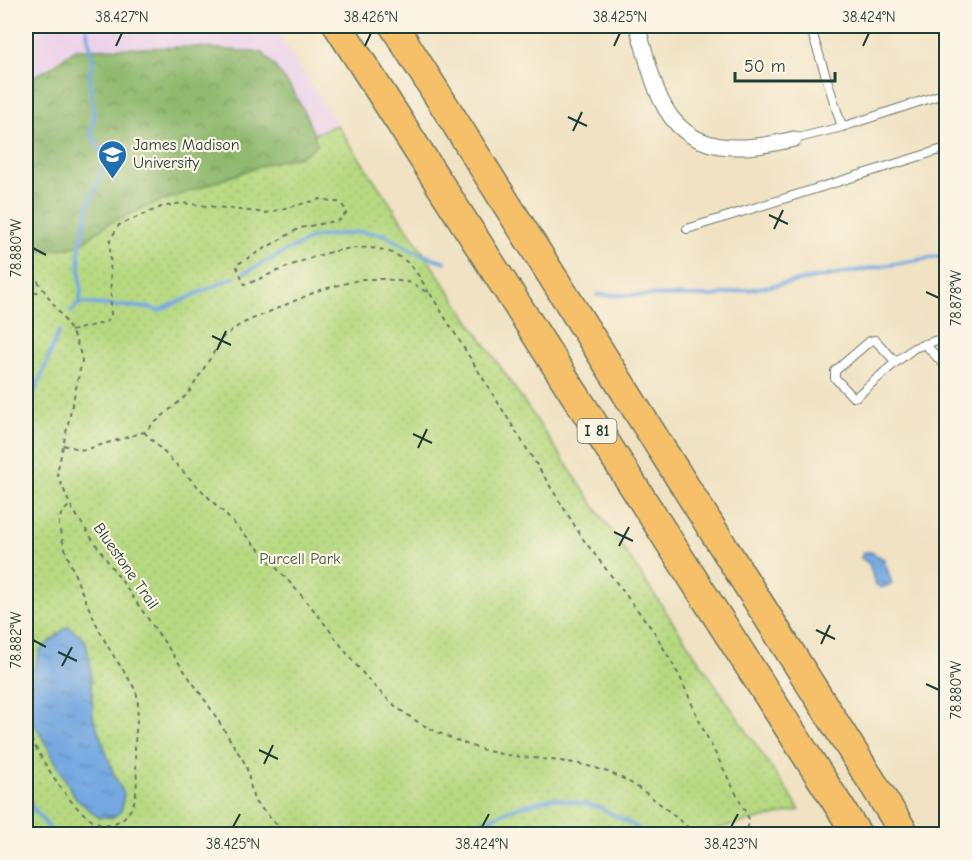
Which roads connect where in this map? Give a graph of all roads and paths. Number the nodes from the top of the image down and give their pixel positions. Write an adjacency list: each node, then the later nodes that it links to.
1 (338, 26): 27 (highway, I 81)
2 (394, 26): 28 (highway, I 81)
3 (637, 26): 8 (street)
4 (821, 26): 5 (lane)
5 (810, 27): 7 (lane)
6 (946, 93): 7 (lane)
7 (842, 127): 8 (lane)
8 (794, 139)
9 (946, 148): 10 (lane)
10 (687, 229)
11 (26, 259): 12 (path, Bluestone Trail)
12 (42, 290): 14 (path); 15 (path, Bluestone Trail)
13 (431, 295): 15 (path); 20 (path); 26 (path)
14 (26, 297)
15 (71, 331): 21 (path, Bluestone Trail)
16 (946, 337): 17 (lane)
17 (925, 344): 18 (lane); 19 (lane)
18 (896, 362): 18 (lane)
19 (946, 368)
20 (144, 432): 21 (path); 25 (path)
21 (63, 445): 22 (path, Bluestone Trail)
22 (70, 505): 23 (path); 24 (path, Bluestone Trail)
23 (26, 731)
24 (286, 834)
25 (696, 834)
26 (747, 834)
27 (857, 834)
28 (905, 834)

